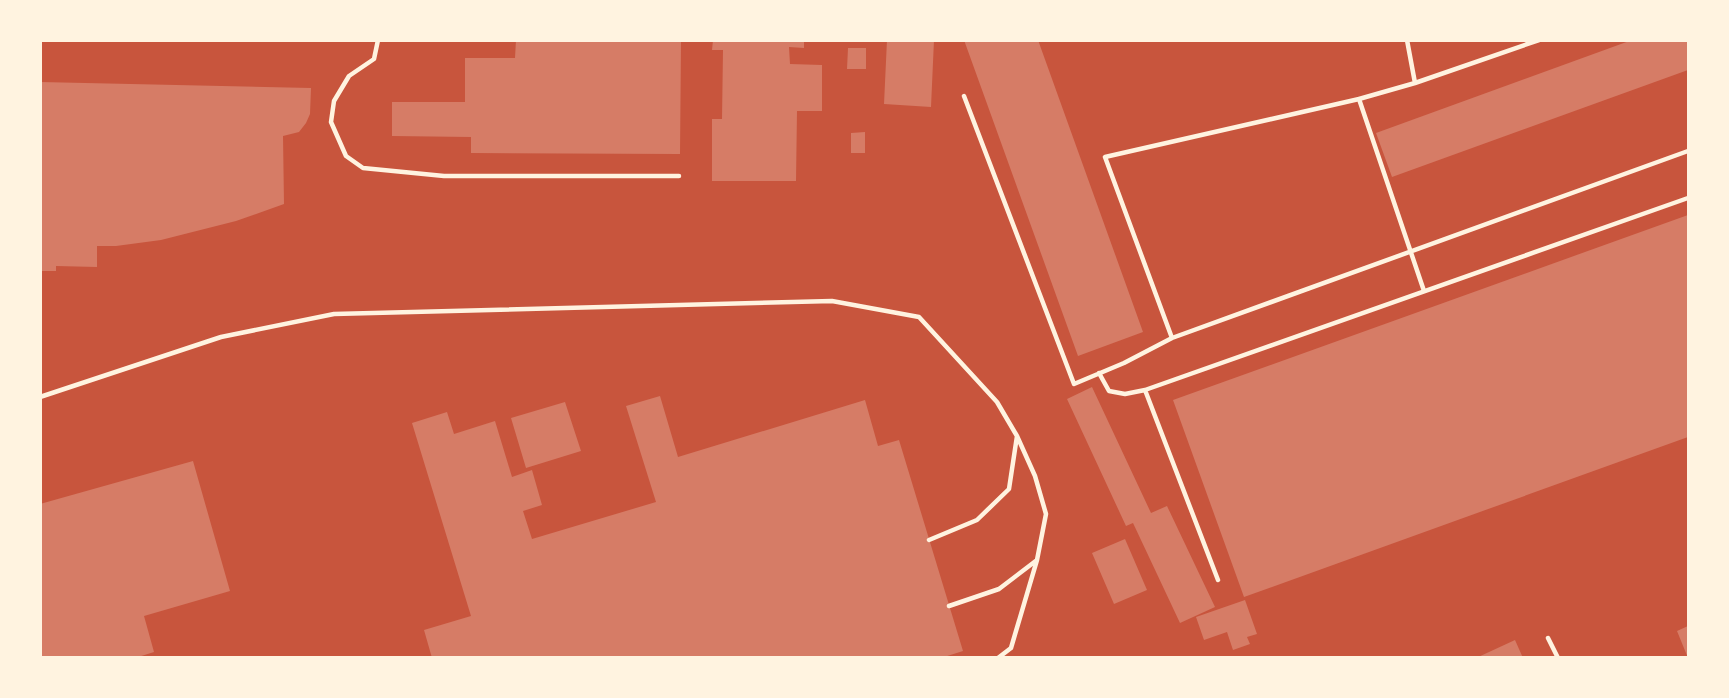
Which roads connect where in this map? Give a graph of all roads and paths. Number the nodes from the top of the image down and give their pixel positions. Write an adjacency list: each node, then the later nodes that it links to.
1 (378, 40): 8 (lane)
2 (1407, 40): 4 (lane)
3 (1539, 40): 4 (lane)
4 (1415, 83): 6 (lane)
5 (964, 96): 13 (lane)
6 (1359, 99): 10 (lane); 12 (lane)
7 (1689, 151): 10 (lane)
8 (679, 176)
9 (1689, 198): 11 (lane)
10 (1410, 252): 11 (lane); 12 (lane)
11 (1424, 291): 14 (lane)
12 (1172, 338): 13 (lane)
13 (1099, 373): 14 (lane)
14 (1145, 390): 19 (lane)
15 (40, 397): 16 (lane)
16 (1017, 436): 17 (lane); 18 (lane)
17 (929, 540)
18 (1037, 560): 20 (lane); 22 (lane)
19 (1218, 580)
20 (949, 606)
21 (1548, 638): 23 (lane)
22 (998, 657)
23 (1558, 657)

